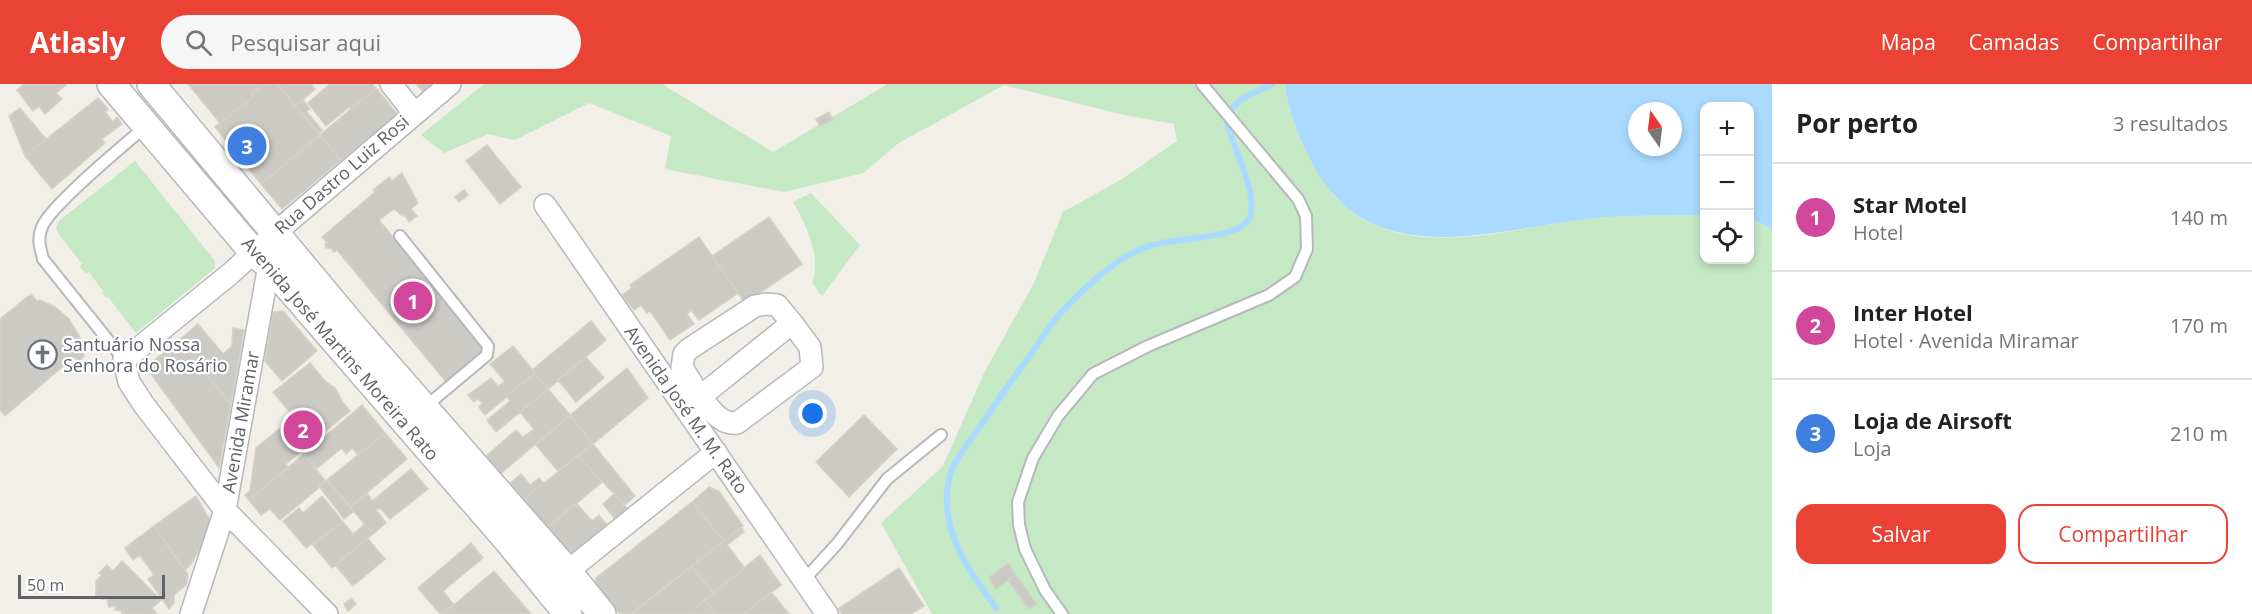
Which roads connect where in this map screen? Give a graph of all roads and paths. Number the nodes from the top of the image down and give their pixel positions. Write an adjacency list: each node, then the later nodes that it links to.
1 (111, 84): 7 (street, Avenida José Martins Moreira Rato)
2 (152, 84): 9 (street, Avenida José Martins Moreira Rato)
3 (391, 84): 6 (street)
4 (450, 84): 6 (street, Rua Dastro Luiz Rosi)
5 (1202, 84): 30 (lane)
6 (414, 113): 9 (street, Rua Dastro Luiz Rosi)
7 (146, 127): 11 (street, Avenida José Martins Moreira Rato); 14 (lane)
8 (545, 205): 15 (street, Avenida José M. M. Rato)
9 (275, 233): 11 (street, Rua Dastro Luiz Rosi); 12 (street, Avenida José Martins Moreira Rato)
10 (400, 236): 16 (lane)
11 (262, 259): 12 (street); 14 (street, Rua Dastro Luiz Rosi); 19 (street, Avenida Miramar); 20 (street, Avenida José Martins Moreira Rato)
12 (304, 267): 16 (street, Avenida José Martins Moreira Rato)
13 (792, 323): 15 (street); 15 (street); 15 (street)
14 (124, 360): 19 (street)
15 (693, 403): 18 (street, Avenida José M. M. Rato)
16 (424, 408): 21 (street, Avenida José Martins Moreira Rato)
17 (941, 435): 22 (lane)
18 (716, 452): 21 (street); 22 (street, Avenida José M. M. Rato)
19 (225, 510): 23 (street, Avenida Miramar); 24 (street)
20 (530, 569): 21 (street); 25 (street, Avenida José Martins Moreira Rato)
21 (568, 572): 28 (street, Avenida José Martins Moreira Rato)
22 (803, 580): 29 (street, Avenida José M. M. Rato)
23 (191, 614)
24 (327, 614)
25 (568, 614)
26 (573, 614): 27 (street)
27 (594, 614)
28 (602, 614)
29 (827, 614)
30 (1062, 614)

